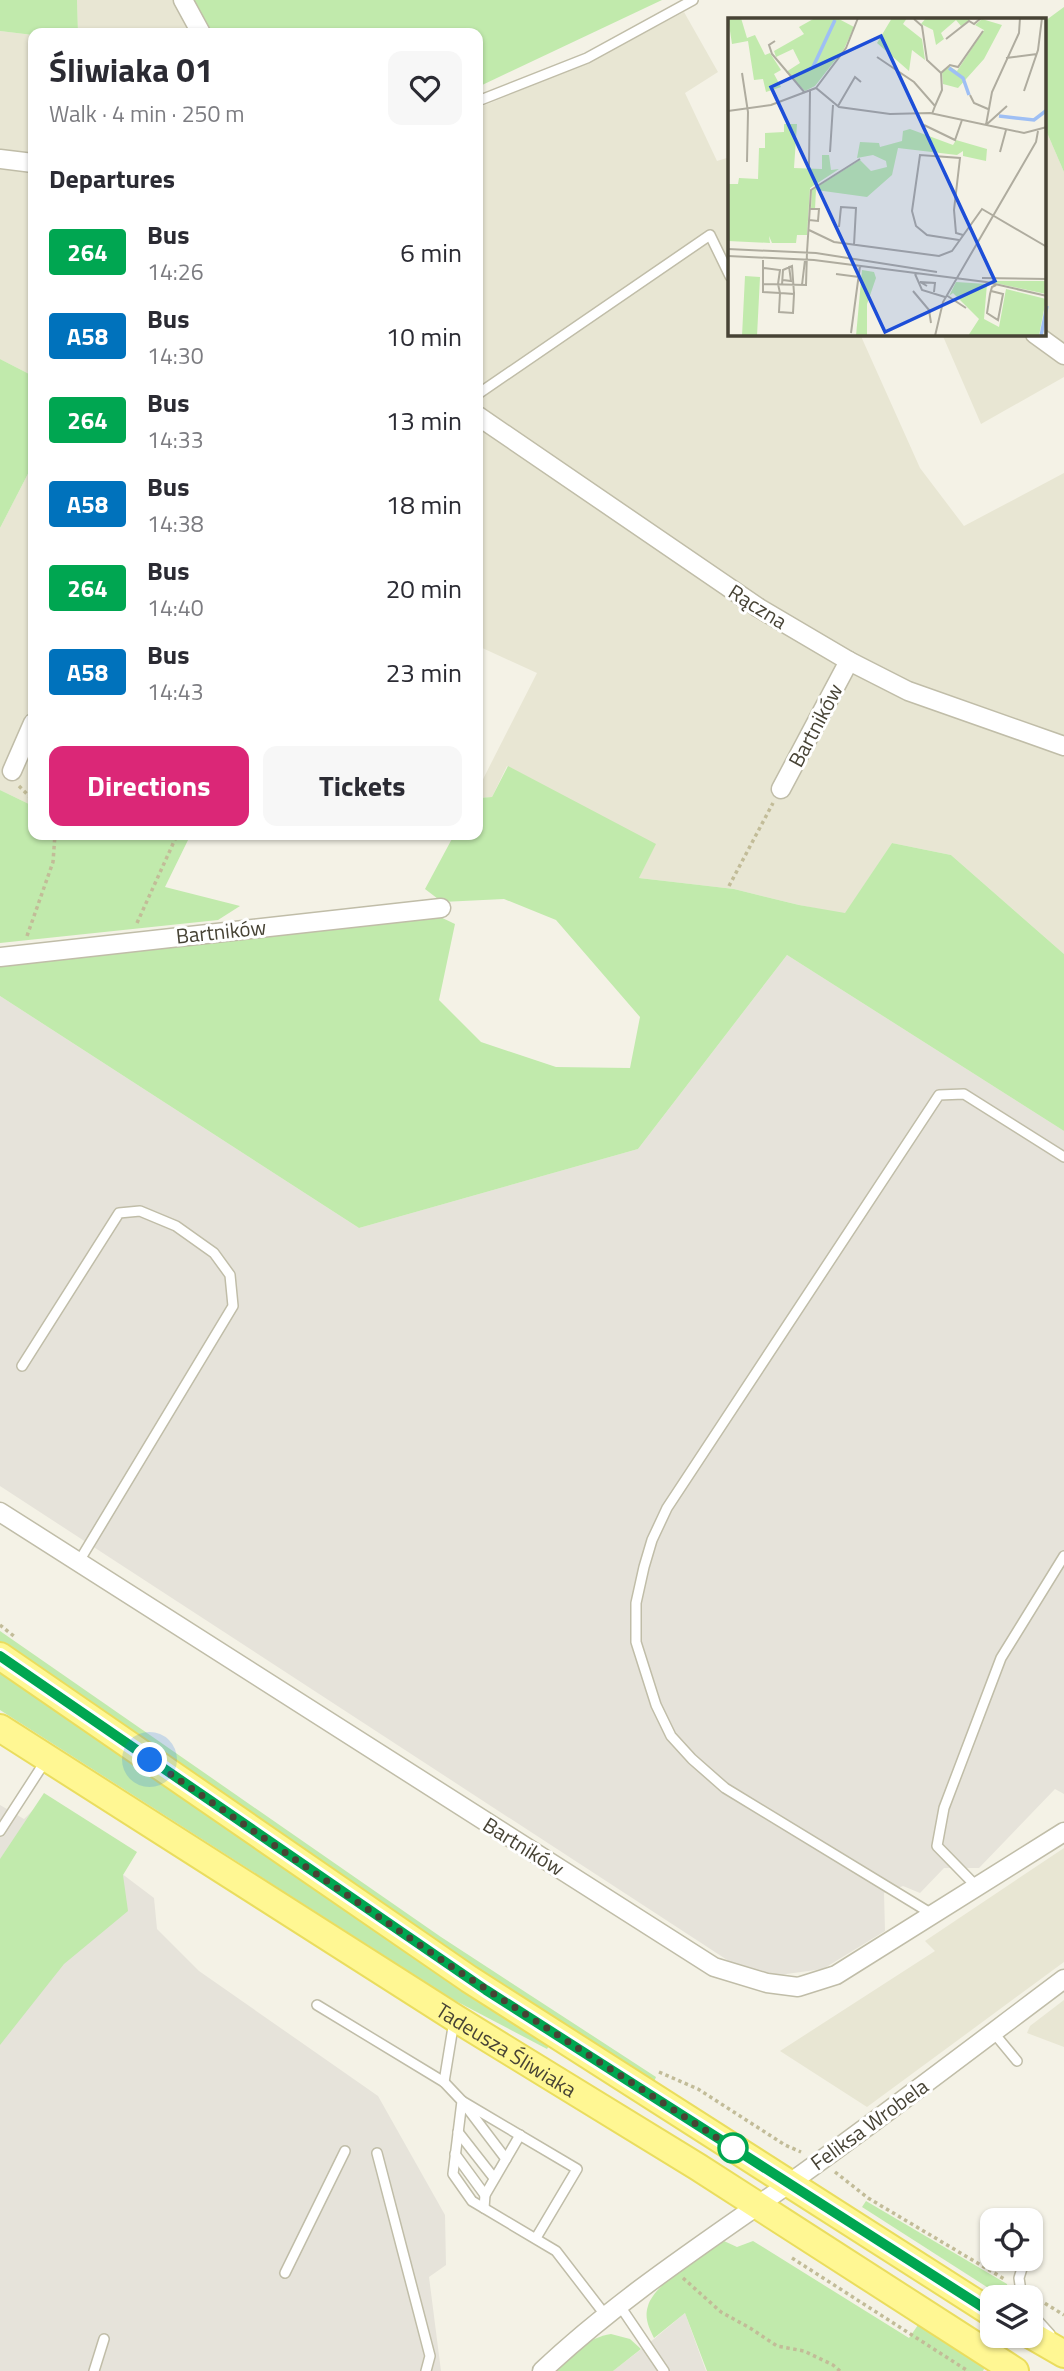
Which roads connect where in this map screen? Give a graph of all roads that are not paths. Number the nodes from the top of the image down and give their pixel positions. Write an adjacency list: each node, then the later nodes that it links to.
1 (183, 0): 3 (street)
2 (692, 0): 4 (lane)
3 (198, 28)
4 (483, 99)
5 (0, 159): 6 (street)
6 (28, 162)
7 (728, 272): 10 (lane)
8 (1038, 336): 9 (street)
9 (1064, 355)
10 (483, 391)
11 (483, 419): 12 (street, Rączna)
12 (849, 661): 14 (street, Rączna); 16 (street, Bartników)
13 (28, 734): 15 (street)
14 (1064, 746)
15 (12, 771)
16 (781, 789)
17 (442, 908): 18 (street, Bartników)
18 (0, 957)
19 (1064, 1157): 30 (lane)
20 (22, 1366): 23 (lane)
21 (0, 1512): 23 (street, Bartników)
22 (1064, 1556): 29 (lane)
23 (78, 1563): 30 (street, Bartników)
24 (10, 1648): 45 (main road, Tadeusza Śliwiaka)
25 (0, 1728): 26 (main road, Tadeusza Śliwiaka)
26 (47, 1759): 27 (lane); 33 (main road, Tadeusza Śliwiaka)
27 (0, 1831)
28 (1064, 1832): 29 (street, Bartników)
29 (977, 1887): 30 (street, Bartników)
30 (932, 1914)
31 (1064, 1979): 34 (street, Feliksa Wrobela)
32 (317, 2005): 36 (lane)
33 (455, 2018): 36 (lane); 47 (main road, Tadeusza Śliwiaka)
34 (993, 2032): 35 (lane); 45 (street, Feliksa Wrobela)
35 (1017, 2061)
36 (444, 2082): 37 (lane)
37 (462, 2101): 38 (lane); 39 (lane); 43 (lane)
38 (458, 2133): 42 (lane); 44 (lane)
39 (520, 2135): 43 (lane); 49 (lane)
40 (345, 2151): 50 (lane)
41 (377, 2153): 60 (lane)
42 (455, 2154): 46 (lane); 48 (lane)
43 (506, 2159): 44 (lane)
44 (494, 2178): 46 (lane)
45 (789, 2183): 47 (street, Feliksa Wrobela); 51 (main road, Tadeusza Śliwiaka)
46 (485, 2195): 48 (lane)
47 (757, 2205): 52 (street, Feliksa Wrobela); 58 (main road, Tadeusza Śliwiaka)
48 (484, 2208): 49 (lane)
49 (536, 2238): 52 (lane)
50 (285, 2273)
51 (980, 2305)
52 (613, 2311): 61 (street, Feliksa Wrobela); 62 (lane)
53 (1043, 2326): 56 (lane)
54 (104, 2339): 59 (lane)
55 (1043, 2342): 57 (main road)
56 (1064, 2348)
57 (1064, 2354)
58 (994, 2362): 63 (main road, Tadeusza Śliwiaka)
59 (93, 2371)
60 (426, 2371)
61 (542, 2371)
62 (664, 2371)
63 (1014, 2371)

